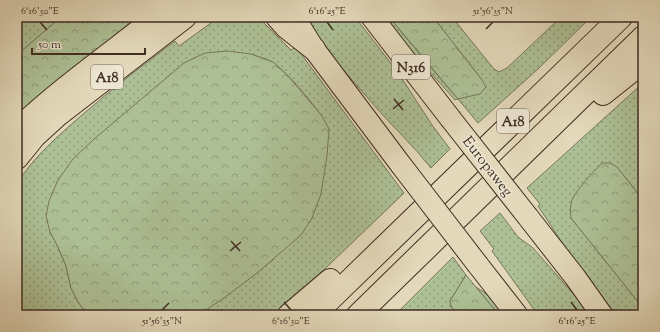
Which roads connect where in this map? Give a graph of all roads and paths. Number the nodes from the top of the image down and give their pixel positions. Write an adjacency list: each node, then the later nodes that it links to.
1 (157, 17): 10 (highway, A18)
2 (185, 17): 11 (highway, A18)
3 (277, 17): 8 (highway)
4 (294, 17): 8 (main road)
5 (372, 17): 18 (main road, Europaweg / N316, bridge)
6 (621, 17): 13 (highway, A18)
7 (643, 37): 12 (highway, A18)
8 (314, 50): 17 (main road, bridge)
9 (643, 62): 12 (highway, A18)
10 (17, 130)
11 (17, 158)
12 (516, 162): 16 (highway, A18)
13 (406, 226): 14 (highway, A18); 15 (highway, A18)
14 (289, 315)
15 (314, 315)
16 (358, 315)
17 (517, 315)
18 (602, 315)

